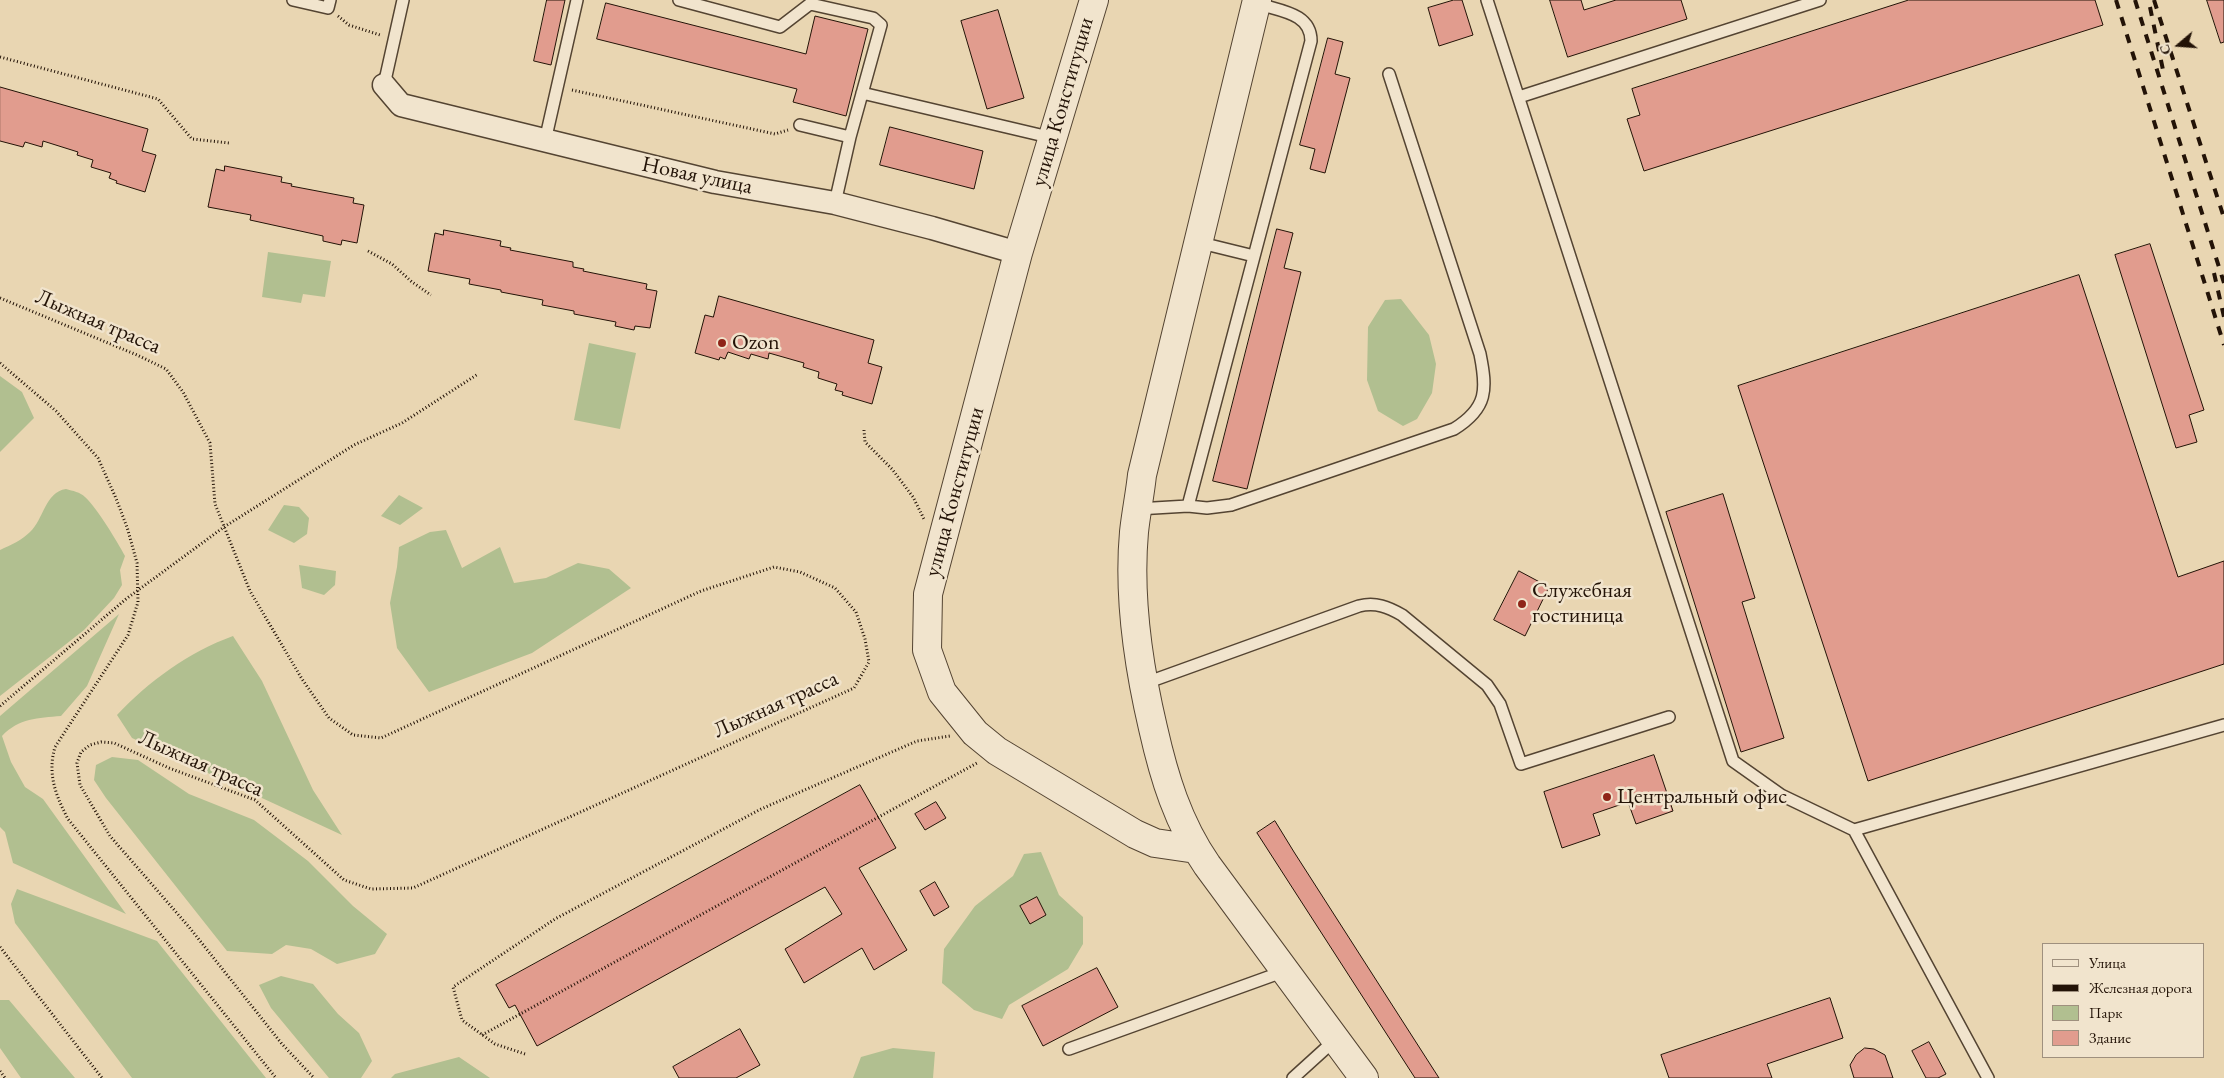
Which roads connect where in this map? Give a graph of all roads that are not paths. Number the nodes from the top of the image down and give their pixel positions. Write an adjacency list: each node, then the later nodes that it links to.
1 (293, 0): 9 (lane)
2 (403, 0): 11 (lane)
3 (576, 0): 17 (lane)
4 (679, 0): 12 (lane)
5 (1094, 0): 16 (street, улица Конституции)
6 (1487, 0): 13 (lane)
7 (1820, 0): 13 (lane)
8 (1256, 2): 19 (street); 21 (lane)
9 (329, 4)
10 (1389, 74): 22 (lane)
11 (384, 85): 17 (street, Новая улица)
12 (862, 93): 15 (lane); 16 (lane)
13 (1519, 97): 27 (lane)
14 (800, 125): 15 (lane)
15 (850, 137): 18 (lane)
16 (1054, 138): 20 (street, улица Конституции)
17 (545, 141): 18 (street, Новая улица)
18 (835, 203): 20 (street, Новая улица)
19 (1198, 242): 21 (lane); 23 (street)
20 (1018, 253): 28 (street, улица Конституции)
21 (1254, 256): 22 (lane)
22 (1188, 506): 23 (lane)
23 (1137, 509): 24 (street)
24 (1143, 684): 25 (lane); 28 (street)
25 (1669, 717)
26 (2224, 725): 27 (lane)
27 (1854, 830): 34 (lane)
28 (1196, 849): 29 (street)
29 (1286, 970): 30 (street); 31 (lane)
30 (1336, 1039): 32 (lane); 33 (street)
31 (1069, 1050)
32 (1293, 1078)
33 (1364, 1078)
34 (1988, 1078)

